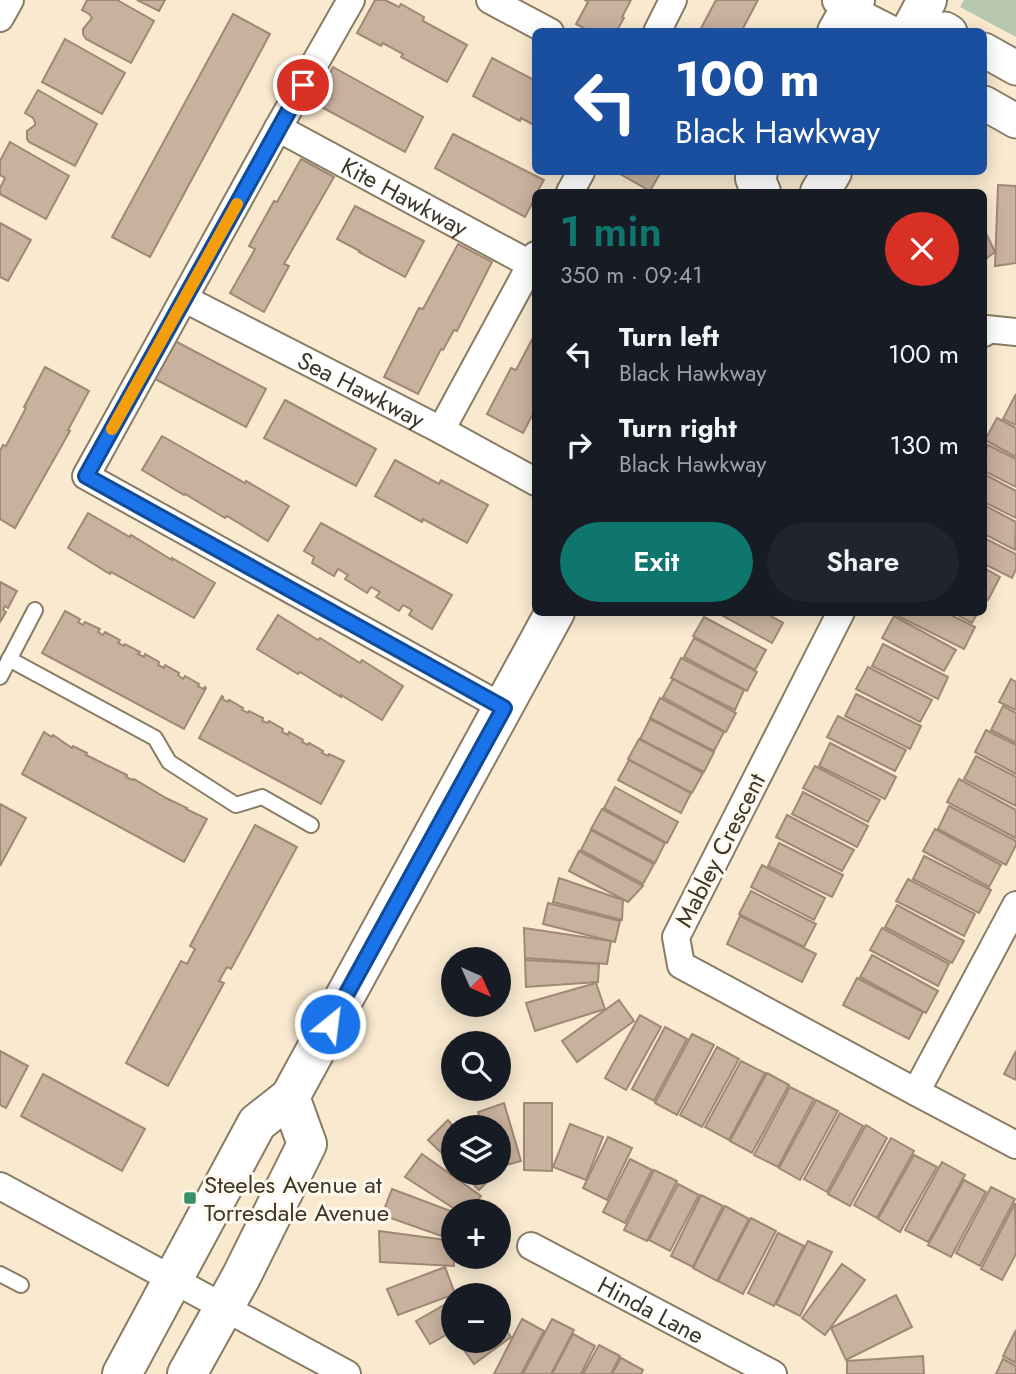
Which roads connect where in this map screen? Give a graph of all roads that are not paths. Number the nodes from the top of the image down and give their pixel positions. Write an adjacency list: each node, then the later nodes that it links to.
1 (10, 0): 7 (street)
2 (351, 0): 16 (street)
3 (490, 0): 8 (street)
4 (674, 0): 9 (street)
5 (927, 0): 11 (main road)
6 (844, 10): 10 (street)
7 (0, 18)
8 (542, 28)
9 (659, 28)
10 (887, 28)
11 (912, 28)
12 (987, 52): 13 (street)
13 (1016, 68)
14 (987, 105): 15 (street)
15 (1016, 121)
16 (278, 128): 17 (street, Kite Hawkway); 19 (street)
17 (532, 258)
18 (532, 261): 22 (street)
19 (185, 299): 22 (street, Sea Hawkway); 29 (street)
20 (987, 329): 21 (street)
21 (1016, 332)
22 (441, 430): 23 (street, Sea Hawkway)
23 (532, 480)
24 (35, 610): 27 (lane)
25 (553, 616): 29 (main road)
26 (839, 616): 32 (street, Mabley Crescent)
27 (9, 659): 28 (lane); 30 (lane)
28 (0, 677)
29 (504, 708): 33 (main road)
30 (311, 825)
31 (1016, 905): 32 (street)
32 (916, 1092): 34 (street, Mabley Crescent)
33 (290, 1097): 38 (main road); 40 (main road)
34 (1016, 1144)
35 (0, 1186): 38 (street)
36 (531, 1246): 44 (street, Hinda Lane)
37 (0, 1274): 39 (lane)
38 (173, 1281): 40 (street); 41 (main road)
39 (21, 1285)
40 (224, 1307): 42 (main road); 43 (street)
41 (122, 1374)
42 (187, 1374)
43 (347, 1374)
44 (773, 1374)

